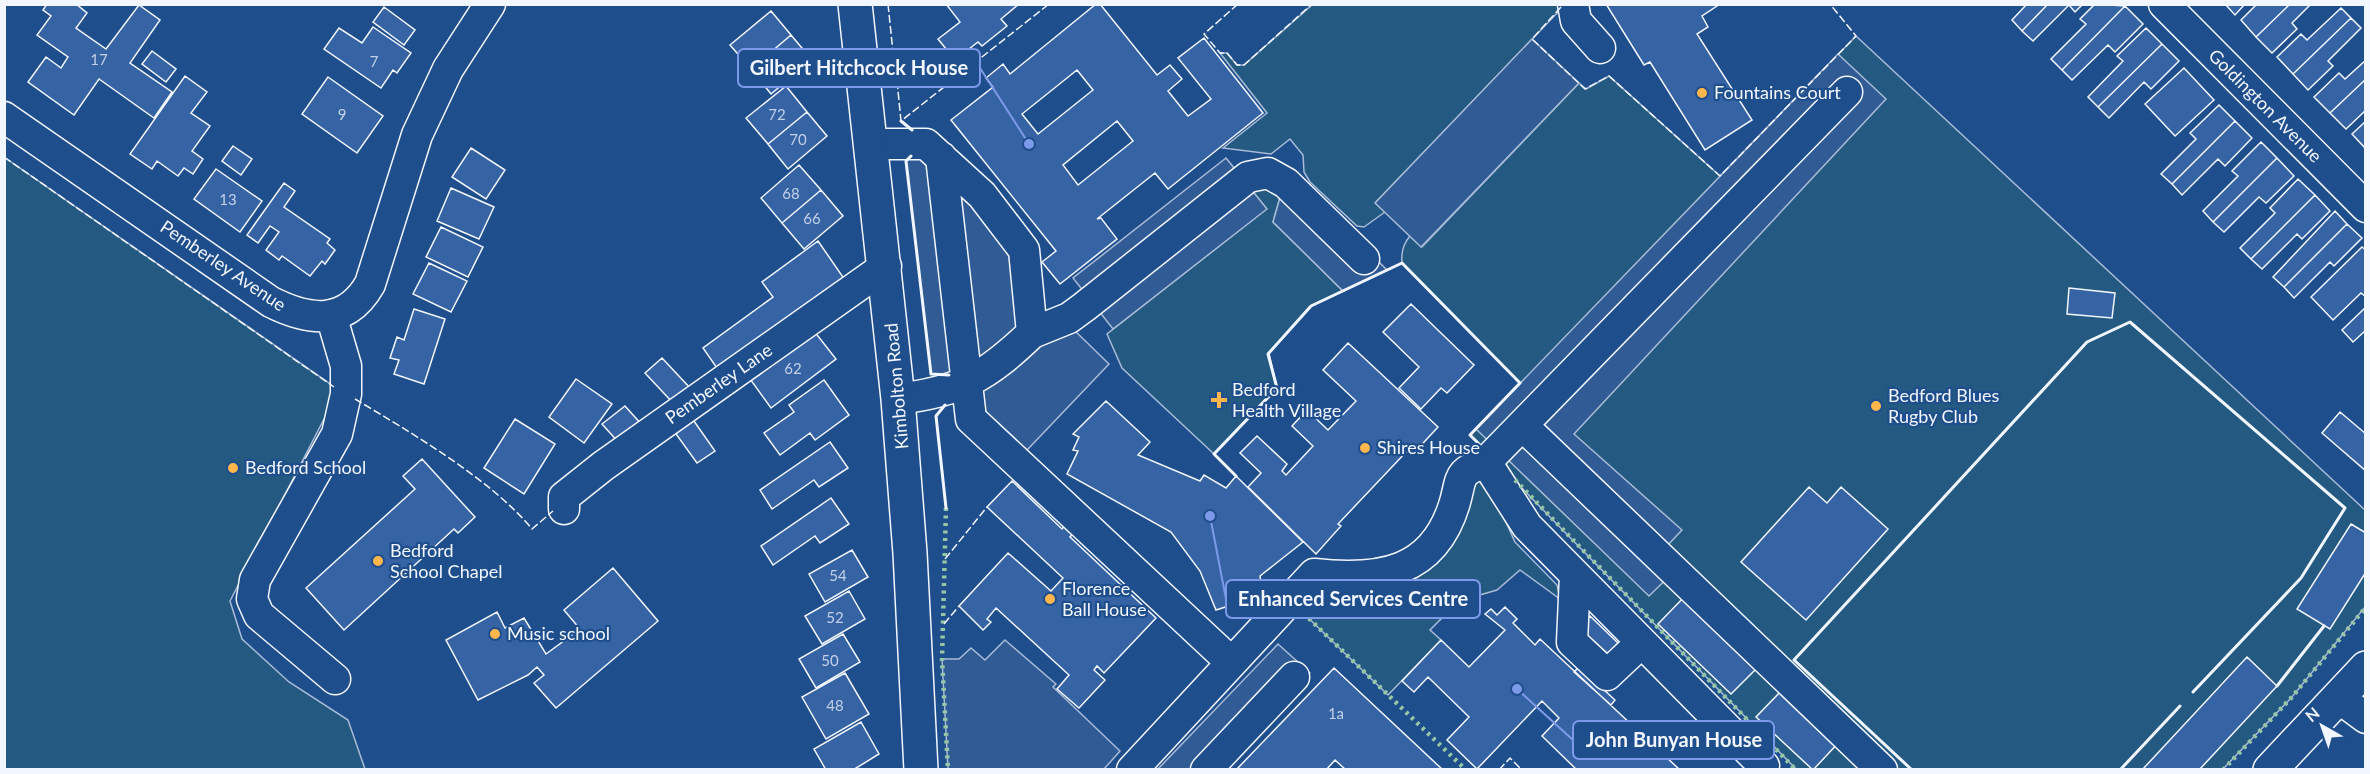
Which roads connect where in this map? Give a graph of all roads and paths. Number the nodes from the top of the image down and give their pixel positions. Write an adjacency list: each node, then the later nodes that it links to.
1 (490, 4): 13 (street, Pemberley Avenue)
2 (855, 4): 8 (main road, Kimbolton Road)
3 (1573, 4): 5 (street)
4 (2164, 4): 10 (street, Goldington Avenue)
5 (1600, 48)
6 (1847, 92): 17 (street)
7 (4, 117): 13 (street, Pemberley Avenue)
8 (871, 144): 9 (street); 12 (main road, Kimbolton Road)
9 (941, 157): 14 (street); 15 (street)
10 (2366, 207)
11 (1364, 259): 14 (street)
12 (886, 266): 16 (main road, Kimbolton Road); 19 (street, Pemberley Lane)
13 (331, 315): 25 (street)
14 (1032, 333): 15 (street)
15 (967, 384): 16 (street); 22 (street)
16 (898, 399): 29 (main road, Kimbolton Road)
17 (1522, 426): 18 (street); 32 (street)
18 (1486, 462): 20 (street); 22 (street)
19 (564, 509)
20 (1575, 576): 21 (street); 21 (street)
21 (1641, 643): 28 (street)
22 (1231, 662): 30 (street)
23 (2366, 668): 26 (main road)
24 (1294, 677): 31 (street)
25 (335, 679)
26 (2339, 698): 27 (street); 33 (main road)
27 (2366, 718)
28 (1764, 766)
29 (921, 770)
30 (1132, 770)
31 (1206, 770)
32 (1882, 770)
33 (2270, 770)

